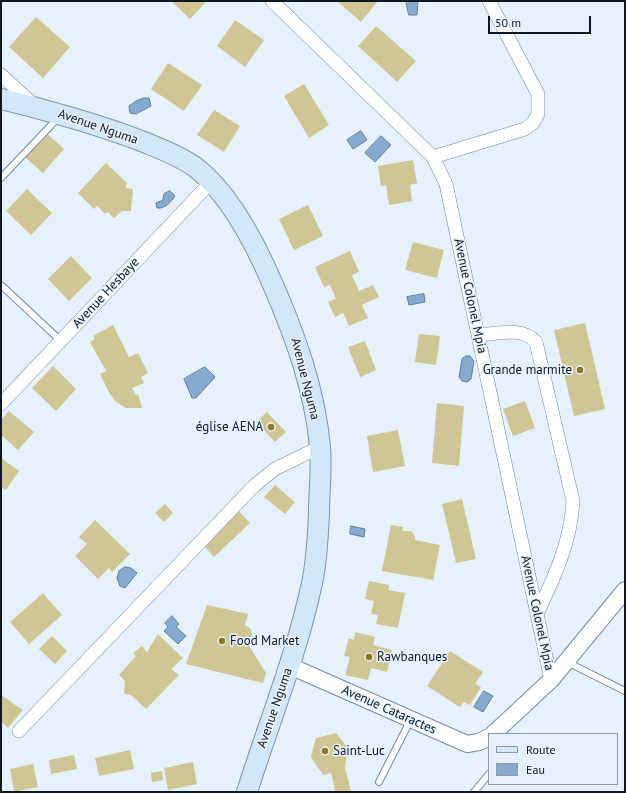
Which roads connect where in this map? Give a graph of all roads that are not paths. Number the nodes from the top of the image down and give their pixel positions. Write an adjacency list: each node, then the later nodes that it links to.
1 (272, 1): 7 (street, Avenue Colonel Mpia)
2 (489, 1): 7 (street)
3 (1, 75): 5 (street)
4 (1, 99): 5 (main road, Avenue Nguma)
5 (37, 108): 6 (main road, Avenue Nguma)
6 (62, 114): 8 (lane); 9 (main road, Avenue Nguma)
7 (433, 156): 11 (street, Avenue Colonel Mpia)
8 (1, 178)
9 (211, 182): 12 (street, Avenue Hesbaye); 14 (main road, Avenue Nguma)
10 (1, 284): 12 (lane)
11 (478, 335): 16 (street, Avenue Colonel Mpia); 16 (street)
12 (61, 341): 13 (street, Avenue Hesbaye)
13 (1, 404)
14 (320, 447): 18 (main road, Avenue Nguma); 22 (street)
15 (625, 590): 17 (street)
16 (537, 614): 19 (street, Avenue Colonel Mpia)
17 (567, 662): 19 (street); 20 (lane)
18 (290, 666): 21 (street, Avenue Cataractes); 27 (main road, Avenue Nguma)
19 (552, 680): 23 (street)
20 (625, 691)
21 (411, 720): 24 (street, Avenue Cataractes); 26 (lane)
22 (19, 731)
23 (494, 733)
24 (488, 738)
25 (488, 775): 28 (lane)
26 (379, 782)
27 (247, 792)
28 (474, 792)

